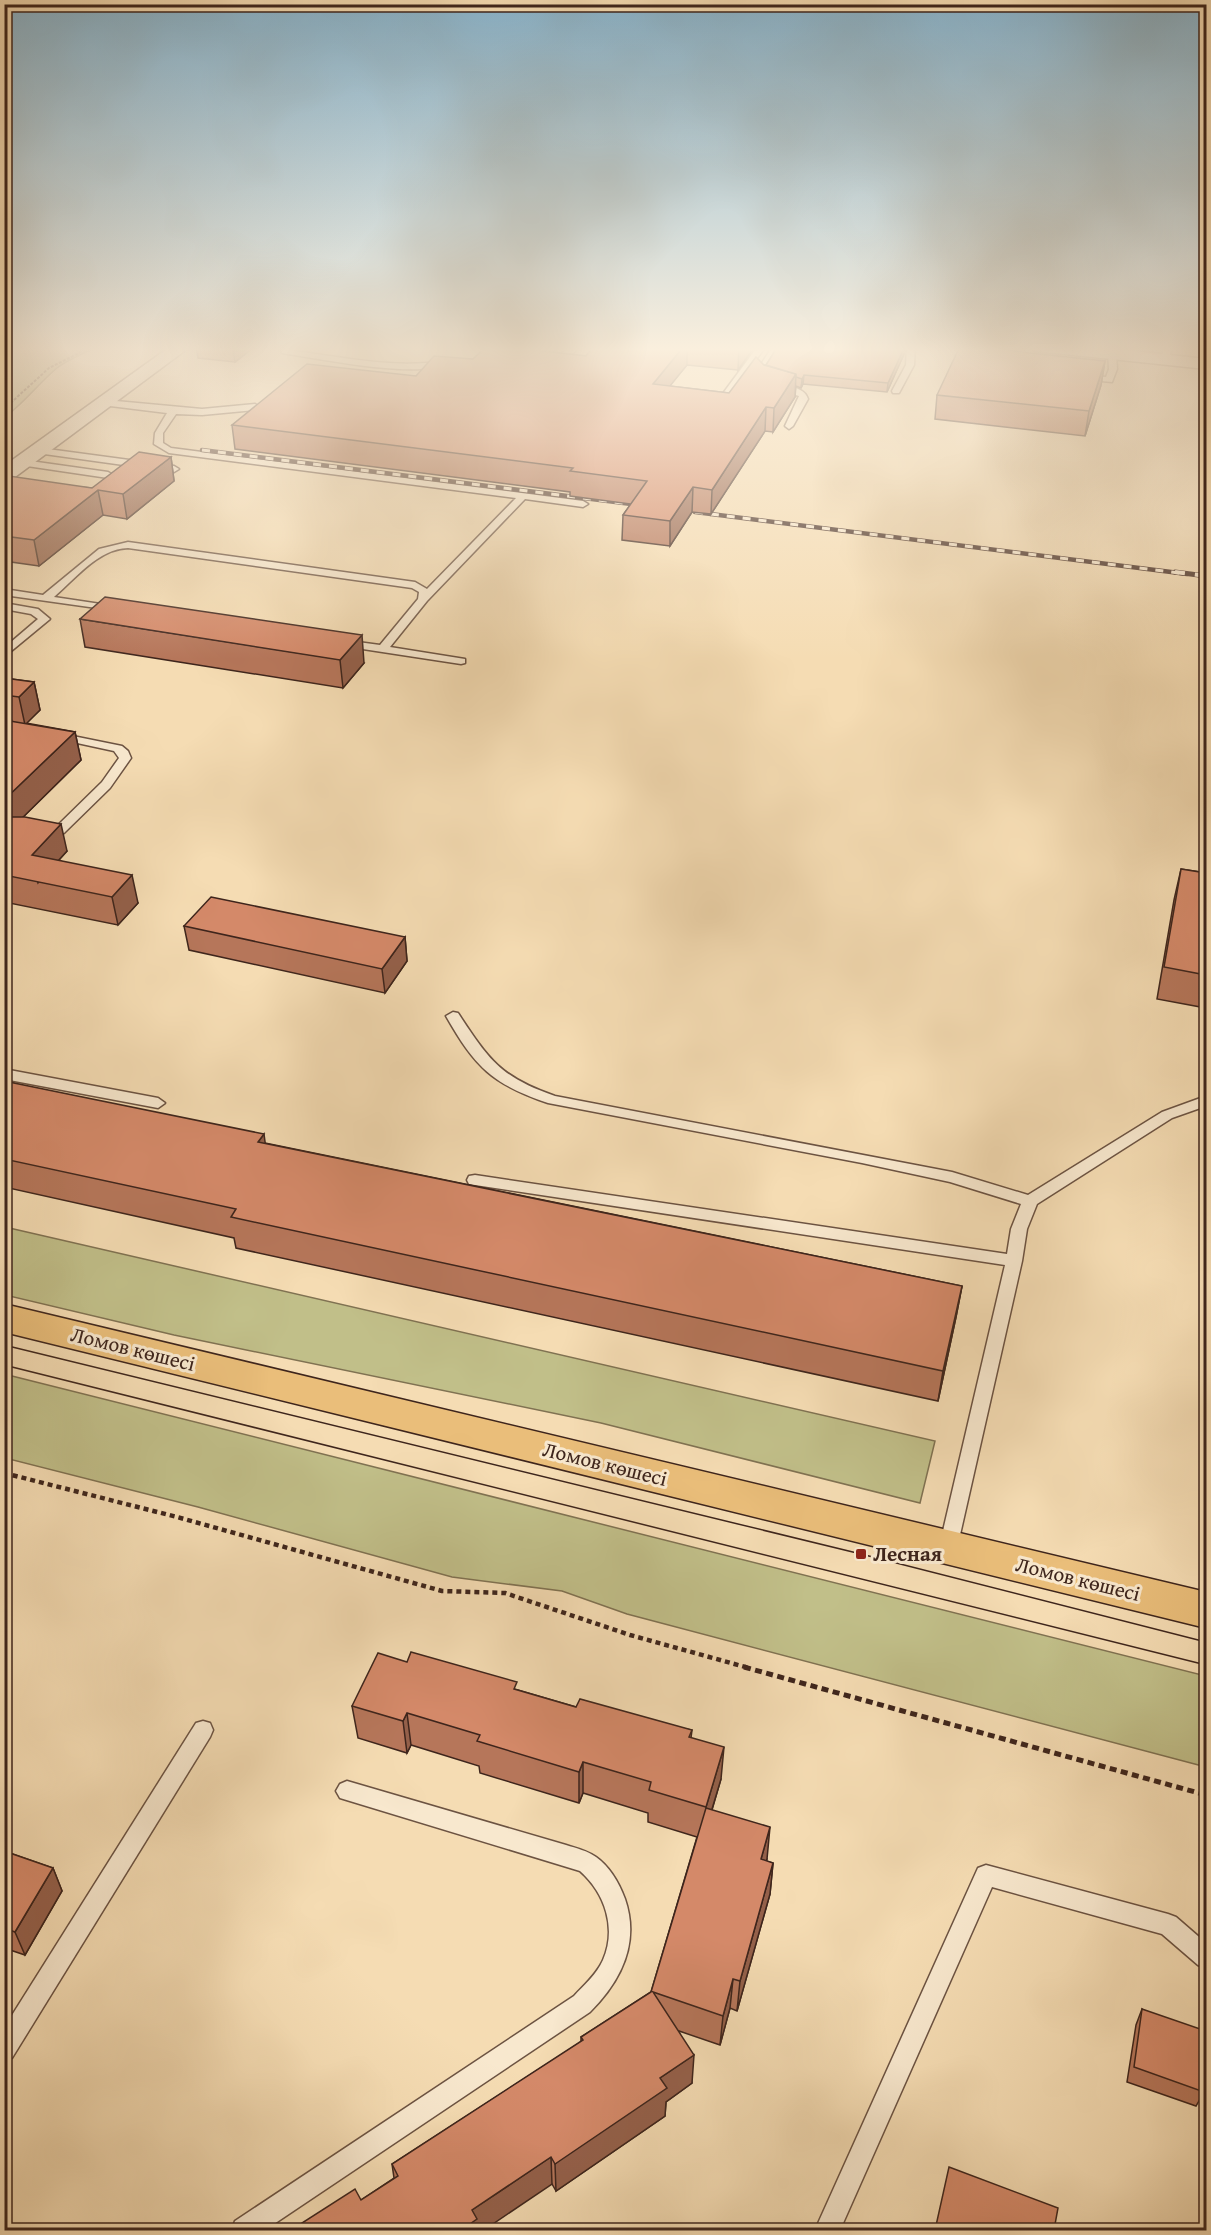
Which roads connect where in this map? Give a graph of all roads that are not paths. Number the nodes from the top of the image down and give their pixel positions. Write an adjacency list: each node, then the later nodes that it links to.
1 (171, 450): 7 (lane)
2 (40, 451): 3 (street); 4 (lane)
3 (22, 463): 5 (street); 6 (lane)
4 (174, 469)
5 (4, 476)
6 (108, 476)
7 (523, 496): 8 (lane); 11 (lane)
8 (583, 504)
9 (4, 592): 10 (lane)
10 (46, 598): 11 (lane); 13 (lane)
11 (423, 599): 15 (lane)
12 (4, 606): 16 (lane)
13 (127, 610)
14 (337, 642): 15 (lane)
15 (383, 649): 17 (lane)
16 (4, 654)
17 (462, 661)
18 (50, 735): 19 (lane)
19 (4, 838)
20 (453, 1016): 25 (lane)
21 (4, 1074): 23 (lane)
22 (1206, 1101): 25 (lane)
23 (158, 1103)
24 (475, 1180): 26 (lane)
25 (1030, 1201): 26 (lane)
26 (1014, 1261): 28 (lane)
27 (4, 1318): 28 (main road, Ломов көшесі)
28 (948, 1548): 29 (main road, Ломов көшесі)
29 (1206, 1610)
30 (203, 1730): 33 (lane)
31 (347, 1791): 34 (lane)
32 (1206, 1957): 35 (lane)
33 (4, 2050)
34 (244, 2230)
35 (827, 2230)

